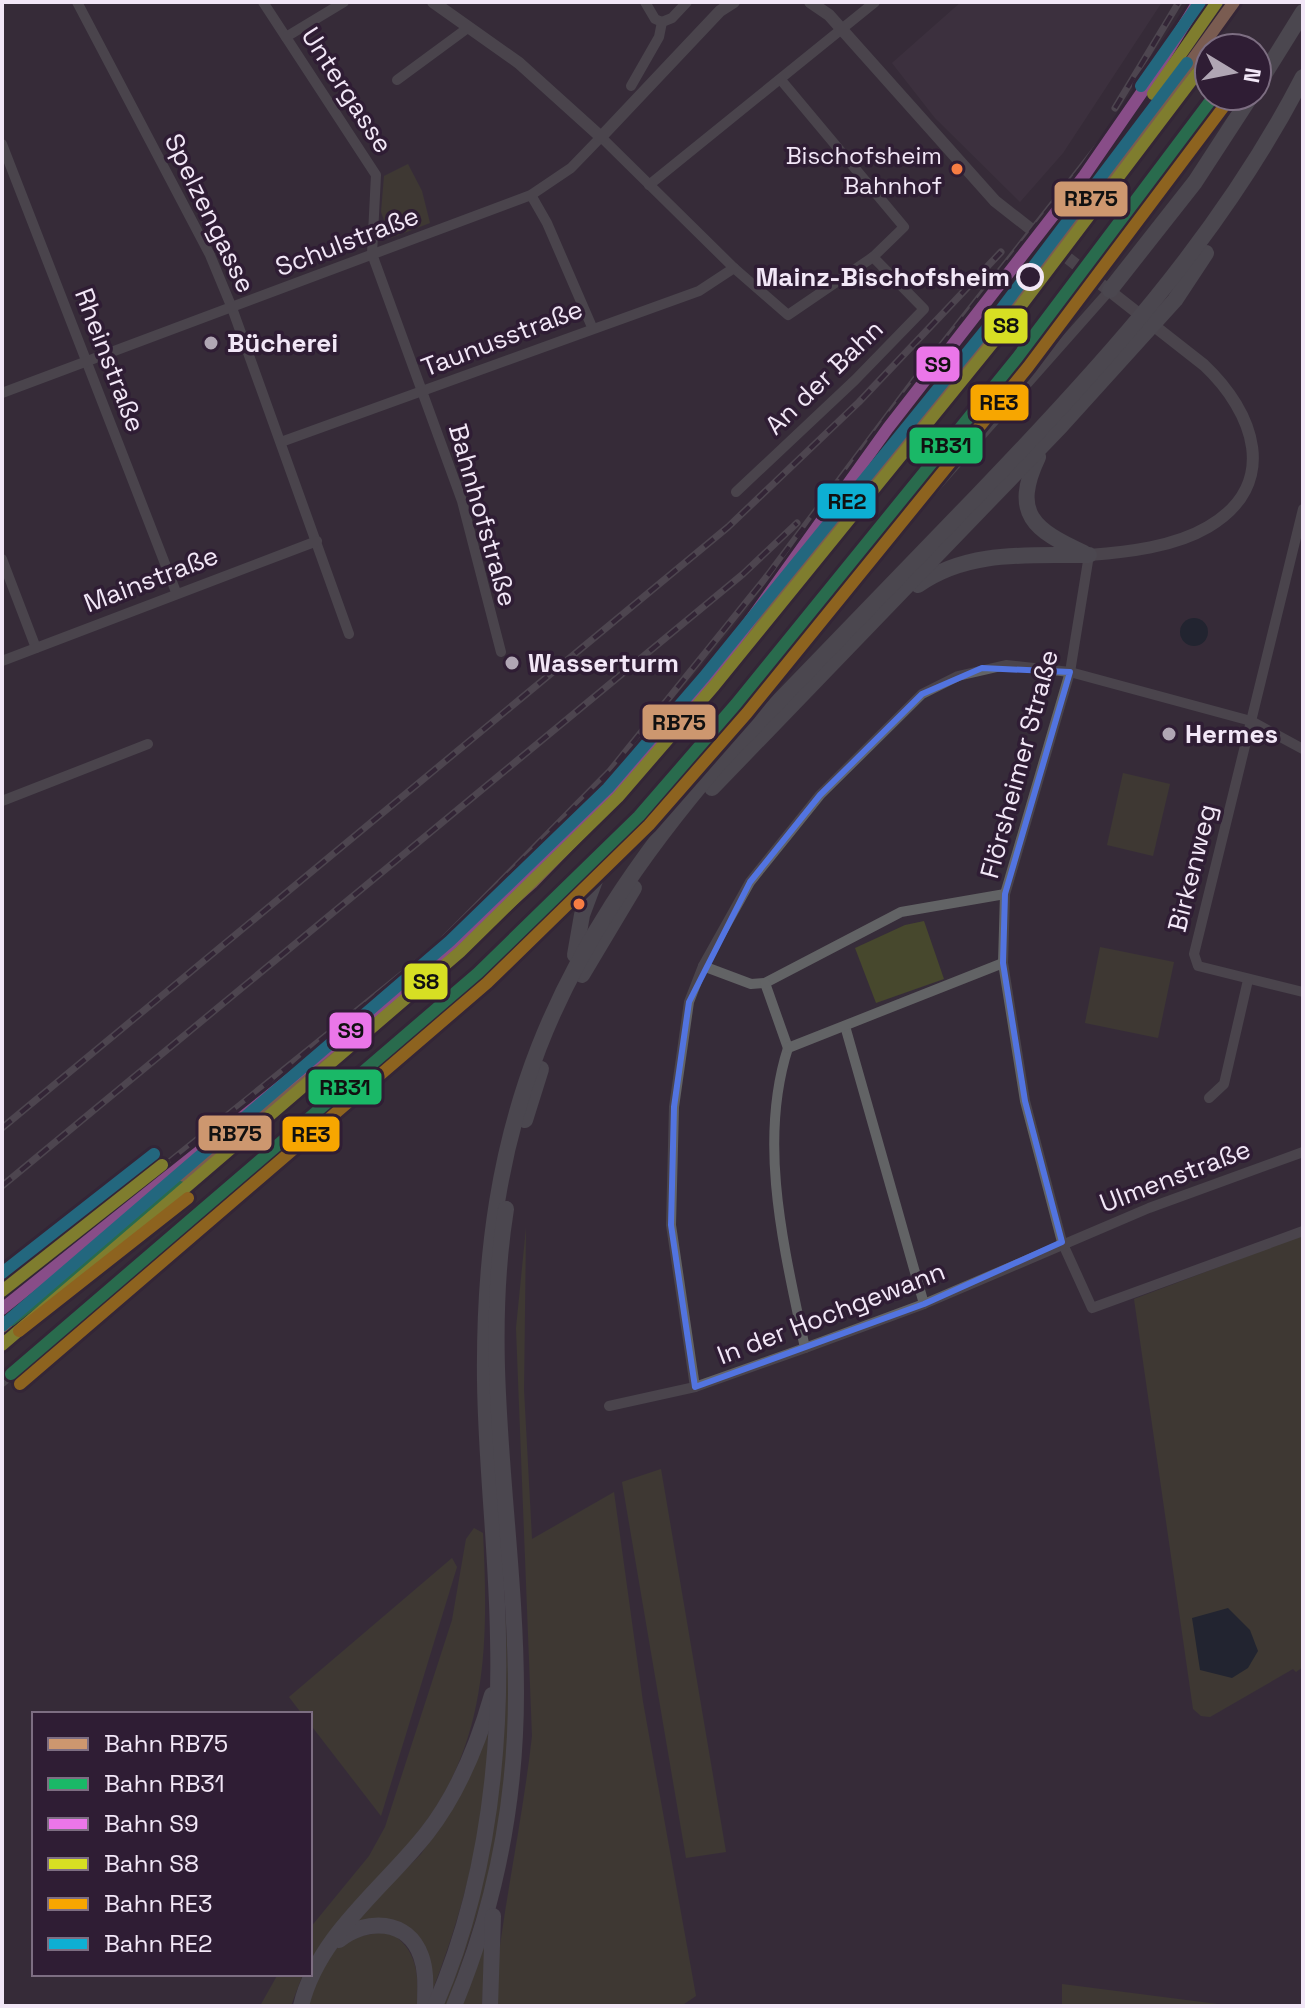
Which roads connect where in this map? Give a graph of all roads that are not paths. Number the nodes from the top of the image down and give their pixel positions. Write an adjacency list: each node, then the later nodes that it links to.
1 (77, 2): 29 (street, Spelzengasse)
2 (263, 2): 13 (street, Untergasse)
3 (344, 2): 13 (street)
4 (433, 2): 12 (street)
5 (645, 2): 11 (street)
6 (687, 2): 11 (street)
7 (734, 2): 21 (street)
8 (810, 2): 28 (street)
9 (867, 5): 17 (street)
10 (1303, 12): 14 (highway)
11 (662, 22): 18 (street)
12 (469, 27): 16 (street); 21 (street)
13 (286, 37): 25 (street, Untergasse)
14 (1273, 60)
15 (1303, 77): 53 (highway)
16 (397, 80)
17 (781, 80): 23 (street); 26 (street)
18 (631, 86)
19 (1303, 101): 34 (highway)
20 (1241, 112): 28 (highway)
21 (601, 137): 23 (street); 24 (street, Schulstraße)
22 (2, 144): 31 (street, Rheinstraße)
23 (649, 185): 27 (street)
24 (531, 195): 25 (street, Schulstraße); 30 (street)
25 (372, 254): 29 (street, Schulstraße); 32 (street, Bahnhofstraße)
26 (875, 256): 27 (street); 36 (street, An der Bahn)
27 (734, 268): 30 (street, Taunusstraße)
28 (1110, 290): 39 (street); 48 (street)
29 (232, 308): 31 (street, Schulstraße); 35 (street, Spelzengasse)
30 (592, 327): 32 (street, Taunusstraße)
31 (87, 362): 33 (street, Schulstraße); 41 (street, Rheinstraße)
32 (422, 392): 35 (street, Taunusstraße); 45 (street, Bahnhofstraße)
33 (2, 393)
34 (1061, 426): 39 (highway); 42 (highway)
35 (281, 442): 38 (street, Spelzengasse)
36 (736, 492)
37 (1303, 509): 49 (street)
38 (317, 541): 41 (street, Mainstraße); 43 (street, Spelzengasse)
39 (1089, 555): 42 (highway); 47 (street, Flörsheimer Straße)
40 (2, 559): 44 (street)
41 (176, 592): 44 (street, Mainstraße)
42 (887, 606): 74 (highway)
43 (349, 634)
44 (36, 648): 46 (street, Mainstraße)
45 (501, 652)
46 (2, 661)
47 (1070, 672): 49 (street); 55 (street, Flörsheimer Straße); 57 (street)
48 (758, 688): 53 (highway); 54 (street)
49 (1251, 721): 51 (street); 59 (street, Birkenweg)
50 (148, 744): 52 (street)
51 (1303, 749)
52 (2, 801)
53 (681, 809): 58 (highway)
54 (600, 867): 58 (highway); 70 (street)
55 (1005, 894): 56 (street, Flörsheimer Straße); 60 (street)
56 (1003, 963): 62 (street); 67 (street, Flörsheimer Straße)
57 (703, 966): 60 (street); 71 (street)
58 (571, 973): 73 (highway)
59 (1248, 980): 61 (street, Birkenweg); 64 (street)
60 (765, 983): 63 (street)
61 (1303, 992)
62 (845, 1026): 63 (street); 68 (street)
63 (788, 1048): 69 (street)
64 (1209, 1098)
65 (1303, 1152): 67 (street, Ulmenstraße)
66 (1303, 1231): 67 (street, Flörsheimer Straße)
67 (1062, 1242): 68 (street, In der Hochgewann)
68 (924, 1304): 69 (street, In der Hochgewann)
69 (805, 1348): 71 (street, In der Hochgewann)
70 (2, 1382)
71 (695, 1387): 72 (street, In der Hochgewann)
72 (609, 1406)
73 (499, 1669): 75 (highway); 78 (highway)
74 (495, 1882): 79 (highway); 80 (highway)
75 (325, 1951): 76 (highway); 77 (highway)
76 (301, 2006)
77 (425, 2006)
78 (435, 2006)
79 (454, 2006)
80 (490, 2006)

